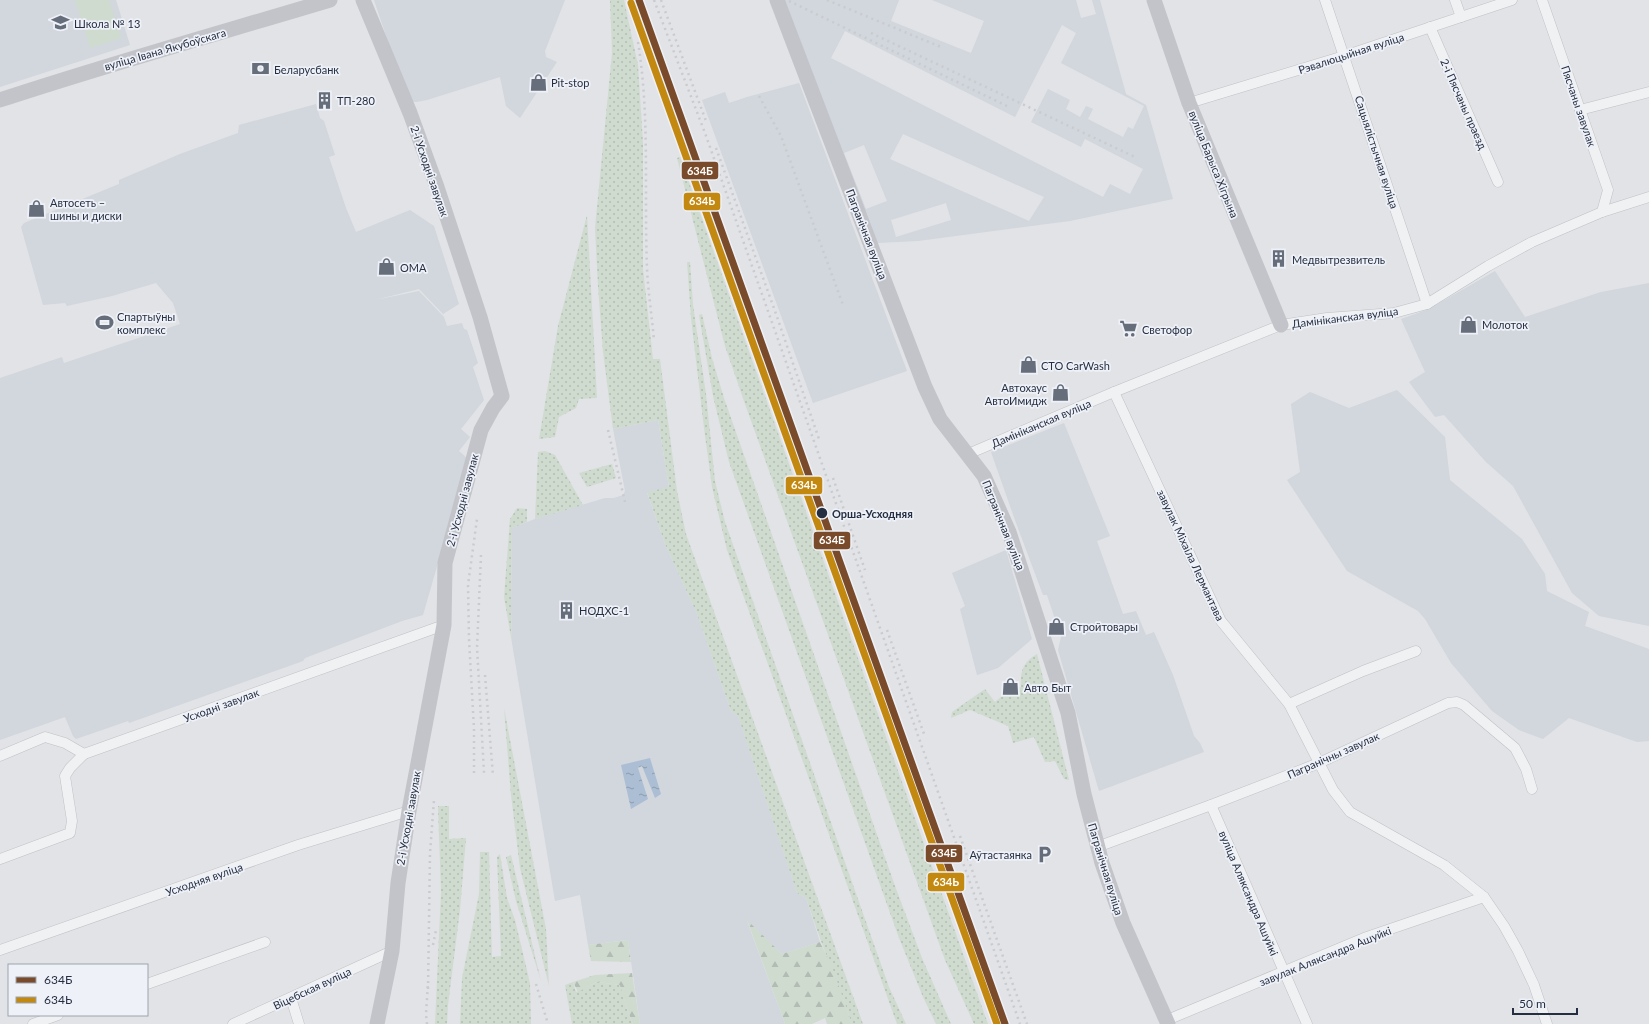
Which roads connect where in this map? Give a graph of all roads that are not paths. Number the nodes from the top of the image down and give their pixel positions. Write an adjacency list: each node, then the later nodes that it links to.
1 (330, 0): 13 (street, вуліца Івана Якубоўскага)
2 (363, 0): 23 (street, 2-і Усходні завулак)
3 (777, 0): 22 (street, Пагранічная вуліца)
4 (1154, 0): 14 (street, вуліца Барыса Хігрына)
5 (1325, 0): 11 (street, Сацыялістычная вуліца)
6 (1455, 0): 9 (street)
7 (1512, 0): 9 (street, Рэвалюцыйная вуліца)
8 (1542, 0): 15 (street, Пясчаны завулак)
9 (1461, 17): 10 (street, Рэвалюцыйная вуліца)
10 (1430, 27): 11 (street, Рэвалюцыйная вуліца); 16 (street, 2-і Пясчаны праезд)
11 (1344, 56): 14 (street, Рэвалюцыйная вуліца); 19 (street, Сацыялістычная вуліца)
12 (1649, 92): 15 (street)
13 (0, 100)
14 (1189, 103): 20 (street, вуліца Барыса Хігрына)
15 (1580, 110): 18 (street, Пясчаны завулак)
16 (1498, 182)
17 (1649, 197): 18 (street, Дамініканская вуліца)
18 (1602, 212): 19 (street, Дамініканская вуліца)
19 (1427, 304): 20 (street, Дамініканская вуліца)
20 (1281, 325): 21 (street, Дамініканская вуліца)
21 (1114, 392): 22 (street, Дамініканская вуліца); 25 (street, завулак Міхаіла Лермантава)
22 (968, 454): 32 (street, Пагранічная вуліца)
23 (444, 625): 26 (street, Усходні завулак); 31 (street, 2-і Усходні завулак)
24 (1416, 652): 25 (street)
25 (1289, 704): 28 (street, завулак Міхаіла Лермантава)
26 (84, 754): 27 (street); 33 (street)
27 (0, 756)
28 (1319, 763): 29 (street, Пагранічны завулак); 30 (street, Пагранічны завулак); 34 (street, завулак Міхаіла Лермантава)
29 (1532, 789)
30 (1211, 805): 32 (street, Пагранічны завулак); 38 (street, вуліца Аляксандра Ашуйкі)
31 (409, 811): 36 (street, Усходняя вуліца); 37 (street, 2-і Усходні завулак)
32 (1097, 847): 42 (street, Пагранічная вуліца)
33 (0, 859)
34 (1484, 897): 38 (street, завулак Аляксандра Ашуйкі); 48 (street, завулак Міхаіла Лермантава)
35 (265, 942): 39 (street)
36 (0, 950)
37 (392, 951): 40 (street, Віцебская вуліца); 46 (street, 2-і Усходні завулак)
38 (1284, 972): 42 (street, завулак Аляксандра Ашуйкі); 47 (street, вуліца Аляксандра Ашуйкі)
39 (148, 984)
40 (291, 998): 44 (street, Віцебская вуліца); 45 (street)
41 (55, 1016): 43 (street)
42 (1168, 1022)
43 (32, 1024)
44 (232, 1024)
45 (299, 1024)
46 (377, 1024)
47 (1307, 1024)
48 (1546, 1024)

